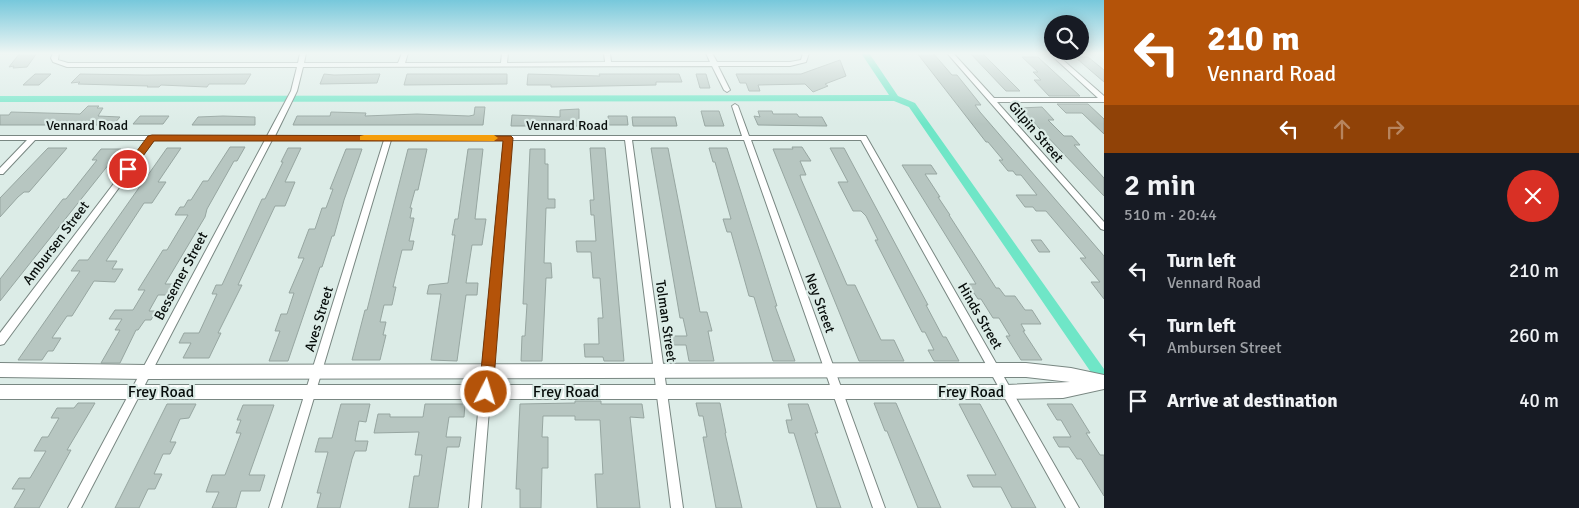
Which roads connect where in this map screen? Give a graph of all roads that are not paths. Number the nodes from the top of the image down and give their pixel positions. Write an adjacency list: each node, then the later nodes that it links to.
1 (297, 77): 6 (street, Bessemer Street)
2 (720, 77): 5 (street)
3 (971, 77): 7 (street, Gilpin Street)
4 (1078, 77): 8 (street)
5 (727, 90)
6 (294, 91): 13 (street, Bessemer Street)
7 (992, 100): 8 (street); 20 (street, Gilpin Street)
8 (1104, 100)
9 (735, 106): 17 (street, Ney Street)
10 (0, 138): 11 (street, Vennard Road)
11 (33, 138): 12 (street, Vennard Road); 19 (street)
12 (152, 138): 13 (street, Vennard Road); 21 (street, Ambursen Street)
13 (269, 138): 14 (street, Vennard Road); 27 (street, Bessemer Street)
14 (388, 138): 15 (street, Vennard Road); 28 (street, Aves Street)
15 (508, 138): 16 (street, Vennard Road); 24 (street)
16 (628, 138): 17 (street, Vennard Road); 25 (street, Tolman Street)
17 (746, 138): 18 (street, Vennard Road); 26 (street, Ney Street)
18 (863, 138): 23 (street, Hinds Street)
19 (0, 172)
20 (1104, 227)
21 (0, 341)
22 (0, 370): 27 (street, Frey Road)
23 (995, 370): 26 (street, Frey Road); 29 (street, Frey Road); 36 (street, Hinds Street)
24 (488, 371): 25 (street, Frey Road); 28 (street, Frey Road); 33 (street)
25 (659, 371): 26 (street, Frey Road); 34 (street, Tolman Street)
26 (830, 371): 35 (street, Ney Street)
27 (146, 372): 28 (street, Frey Road); 31 (street, Bessemer Street)
28 (317, 372): 32 (street, Aves Street)
29 (1102, 382): 36 (street, Frey Road)
30 (0, 392): 31 (street, Frey Road)
31 (136, 392): 32 (street, Frey Road); 37 (street, Bessemer Street)
32 (311, 392): 33 (street, Frey Road); 38 (street, Aves Street)
33 (486, 392): 34 (street, Frey Road); 39 (street)
34 (662, 392): 35 (street, Frey Road); 40 (street, Tolman Street)
35 (838, 392): 36 (street, Frey Road); 41 (street, Ney Street)
36 (1007, 392): 42 (street, Hinds Street)
37 (74, 508)
38 (275, 508)
39 (476, 508)
40 (677, 508)
41 (879, 508)
42 (1073, 508)

